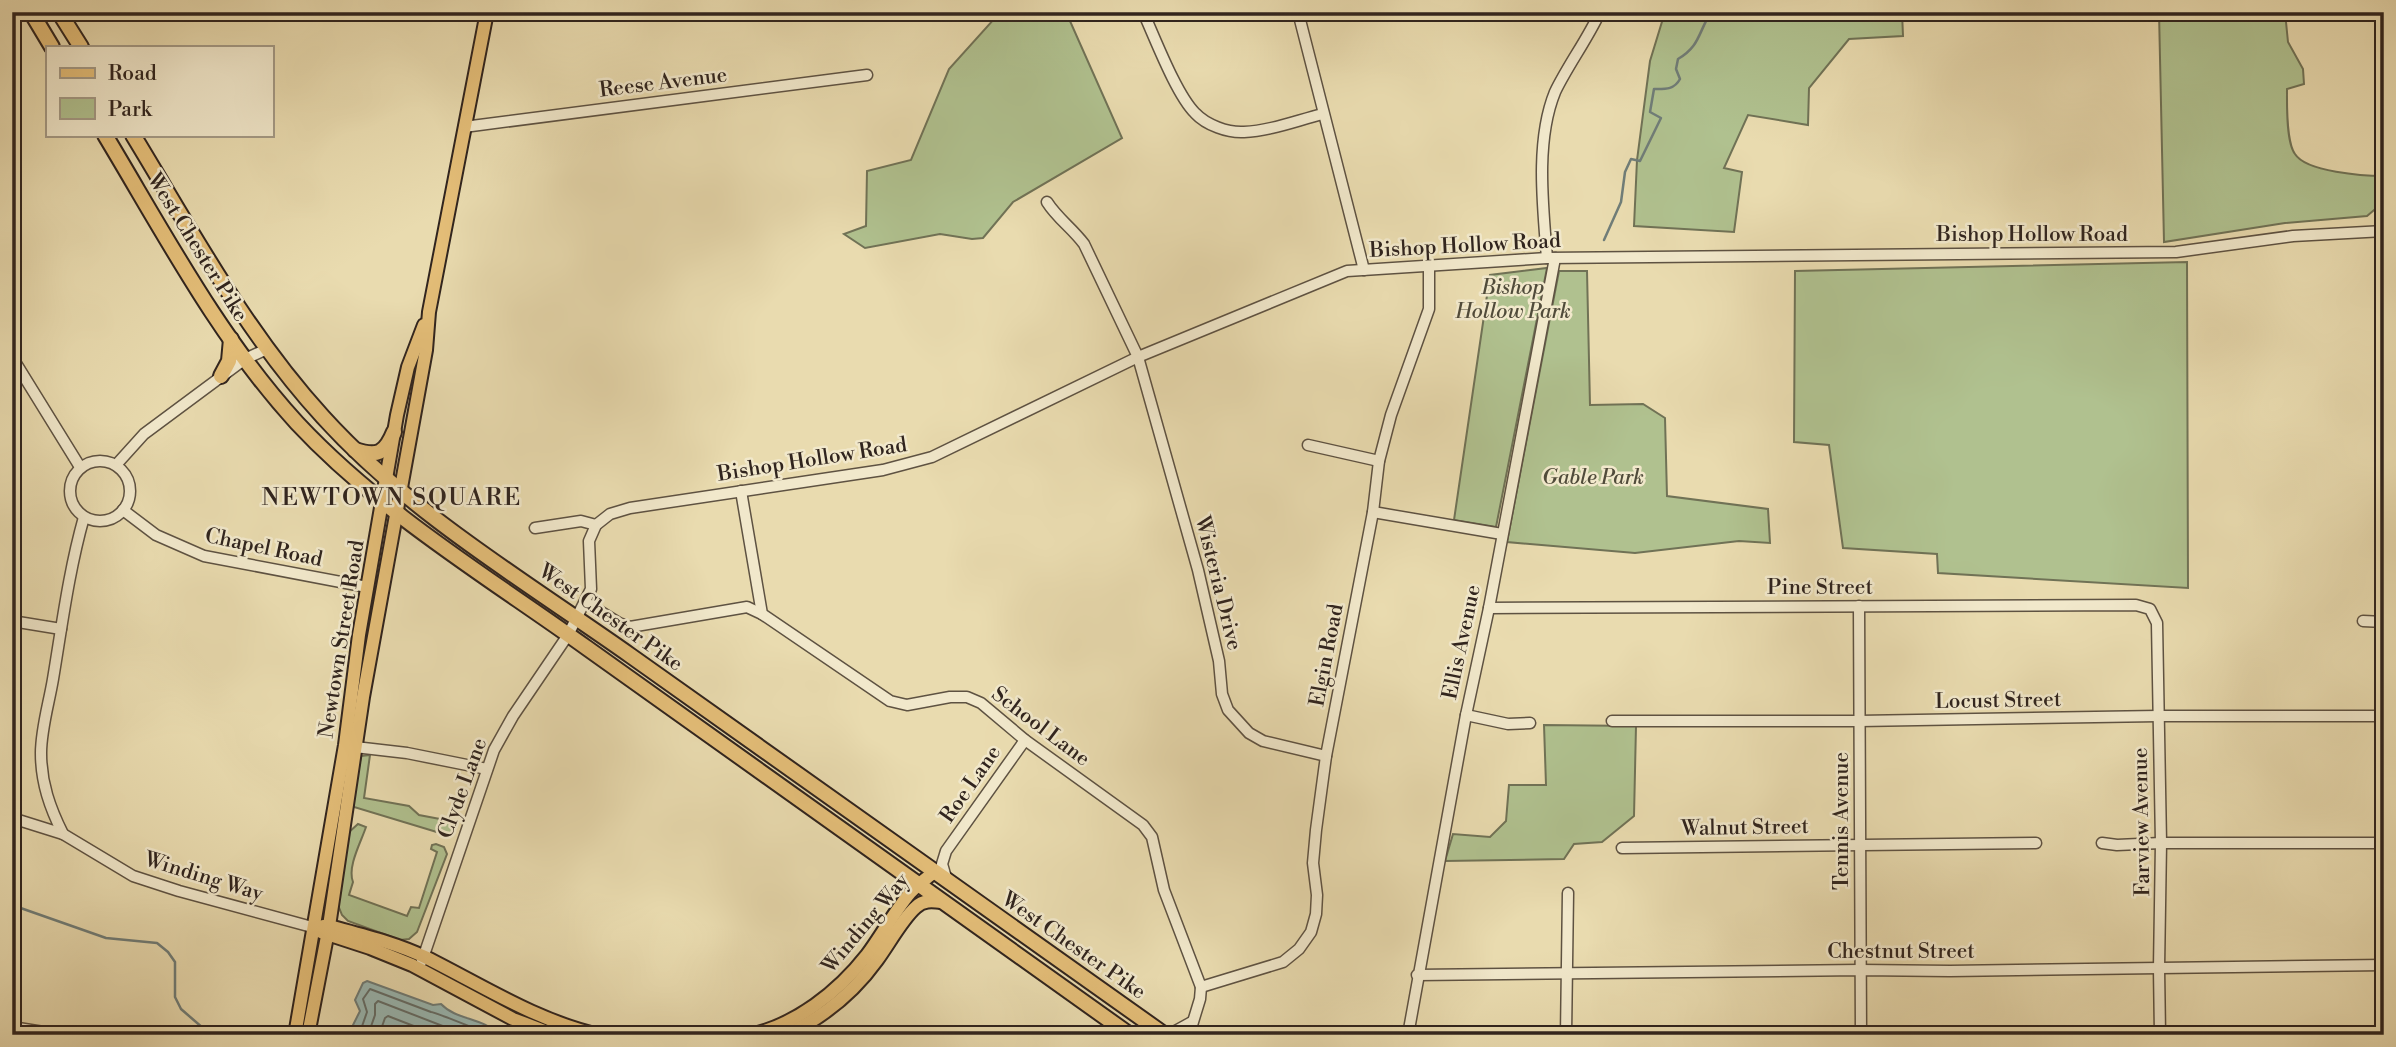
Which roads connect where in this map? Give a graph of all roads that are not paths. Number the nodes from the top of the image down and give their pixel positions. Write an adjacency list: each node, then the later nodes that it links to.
1 (31, 12): 7 (highway)
2 (59, 12): 8 (highway)
3 (487, 12): 11 (main road)
4 (1143, 12): 10 (street)
5 (1298, 12): 10 (street)
6 (1600, 12): 16 (street, Ellis Avenue)
7 (51, 46)
8 (79, 46)
9 (867, 75): 11 (street, Reese Avenue)
10 (1323, 114): 18 (street)
11 (464, 127): 19 (main road)
12 (106, 136): 20 (highway, West Chester Pike)
13 (134, 136): 21 (highway, West Chester Pike)
14 (1046, 202): 23 (street, Wisteria Drive)
15 (2384, 231): 16 (street, Bishop Hollow Road)
16 (1551, 258): 17 (street, Bishop Hollow Road); 42 (street, Ellis Avenue)
17 (1429, 264): 18 (street, Bishop Hollow Road); 29 (street, Elgin Road)
18 (1364, 270): 23 (street, Bishop Hollow Road)
19 (429, 312): 26 (main road, Newtown Street Road); 33 (main road, Newtown Street Road)
20 (231, 339): 24 (highway, West Chester Pike); 25 (highway)
21 (267, 349): 24 (street); 28 (highway, West Chester Pike)
22 (12, 357): 31 (street)
23 (1138, 357): 34 (street, Bishop Hollow Road); 63 (street, Wisteria Drive)
24 (245, 359): 25 (street); 35 (highway, West Chester Pike)
25 (221, 376): 30 (street)
26 (394, 432): 28 (highway); 32 (main road, Newtown Street Road)
27 (1308, 445): 29 (street)
28 (355, 450): 32 (highway, West Chester Pike)
29 (1379, 461): 38 (street, Elgin Road)
30 (116, 465): 31 (street); 36 (street)
31 (80, 467): 39 (street)
32 (386, 479): 33 (highway, West Chester Pike); 35 (main road, Newtown Street Road)
33 (400, 491): 37 (main road, Newtown Street Road); 49 (highway, West Chester Pike)
34 (741, 491): 40 (street, Bishop Hollow Road); 48 (street)
35 (382, 501): 37 (highway, West Chester Pike); 43 (main road, Newtown Street Road)
36 (123, 510): 39 (street); 43 (street, Chapel Road)
37 (396, 512): 54 (highway, West Chester Pike); 62 (main road, Newtown Street Road)
38 (1373, 512): 42 (street); 63 (street, Elgin Road)
39 (84, 517): 53 (street)
40 (596, 525): 41 (street, Bishop Hollow Road); 44 (street)
41 (535, 528)
42 (1502, 534): 46 (street, Ellis Avenue)
43 (367, 587): 80 (main road, Newtown Street Road)
44 (585, 602): 48 (street); 49 (street)
45 (1859, 606): 46 (street, Pine Street); 47 (street, Pine Street); 59 (street, Tennis Avenue)
46 (1489, 608): 55 (street, Ellis Avenue)
47 (2150, 609): 56 (street, Farview Avenue)
48 (762, 614): 61 (street, School Lane)
49 (578, 618): 54 (street); 74 (highway, West Chester Pike)
50 (12, 621): 53 (street)
51 (2363, 621): 52 (street)
52 (2384, 622)
53 (61, 629): 66 (street)
54 (568, 635): 64 (street, Clyde Lane); 77 (highway, West Chester Pike)
55 (1466, 715): 60 (street); 87 (street, Ellis Avenue)
56 (2158, 716): 57 (street, Locust Street); 59 (street, Locust Street); 68 (street, Farview Avenue)
57 (2384, 716)
58 (1612, 721): 59 (street, Locust Street)
59 (1859, 721): 70 (street, Tennis Avenue)
60 (1530, 723)
61 (1025, 740): 73 (street, Roe Lane); 88 (street, School Lane)
62 (355, 747): 64 (street); 81 (main road, Newtown Street Road)
63 (1326, 756): 88 (street, Elgin Road)
64 (487, 769): 82 (street, Clyde Lane)
65 (12, 818): 66 (street, Winding Way)
66 (63, 834): 80 (street, Winding Way)
67 (2036, 843): 70 (street, Walnut Street)
68 (2161, 843): 69 (street); 71 (street); 84 (street, Farview Avenue)
69 (2384, 843)
70 (1861, 844): 72 (street, Walnut Street); 85 (street, Tennis Avenue)
71 (2102, 844)
72 (1622, 848)
73 (946, 851): 74 (street, Roe Lane); 76 (street, Roe Lane)
74 (918, 860): 75 (highway, West Chester Pike)
75 (934, 872): 76 (highway, West Chester Pike); 77 (main road, Winding Way)
76 (947, 881): 91 (highway, West Chester Pike)
77 (918, 886): 79 (highway, West Chester Pike); 97 (main road, Winding Way)
78 (1568, 893): 86 (street)
79 (942, 902): 98 (main road, Winding Way); 99 (highway, West Chester Pike)
80 (312, 927): 81 (main road, Winding Way); 93 (main road, Newtown Street Road)
81 (328, 930): 82 (main road, Winding Way); 94 (main road, Newtown Street Road)
82 (421, 962): 95 (main road, Winding Way); 96 (main road, Winding Way)
83 (2384, 965): 84 (street, Chestnut Street)
84 (2159, 968): 85 (street, Chestnut Street); 104 (street, Farview Avenue)
85 (1860, 970): 86 (street, Chestnut Street); 103 (street, Tennis Avenue)
86 (1566, 974): 87 (street, Chestnut Street); 102 (street)
87 (1417, 975): 101 (street, Ellis Avenue)
88 (1201, 987): 89 (street)
89 (1192, 1022): 91 (street); 100 (street)
90 (12, 1027): 92 (street)
91 (1164, 1034)
92 (62, 1035)
93 (295, 1035)
94 (307, 1035)
95 (555, 1035)
96 (599, 1035)
97 (750, 1035)
98 (786, 1035)
99 (1128, 1035)
100 (1189, 1035)
101 (1408, 1035)
102 (1566, 1035)
103 (1861, 1035)
104 (2160, 1035)

